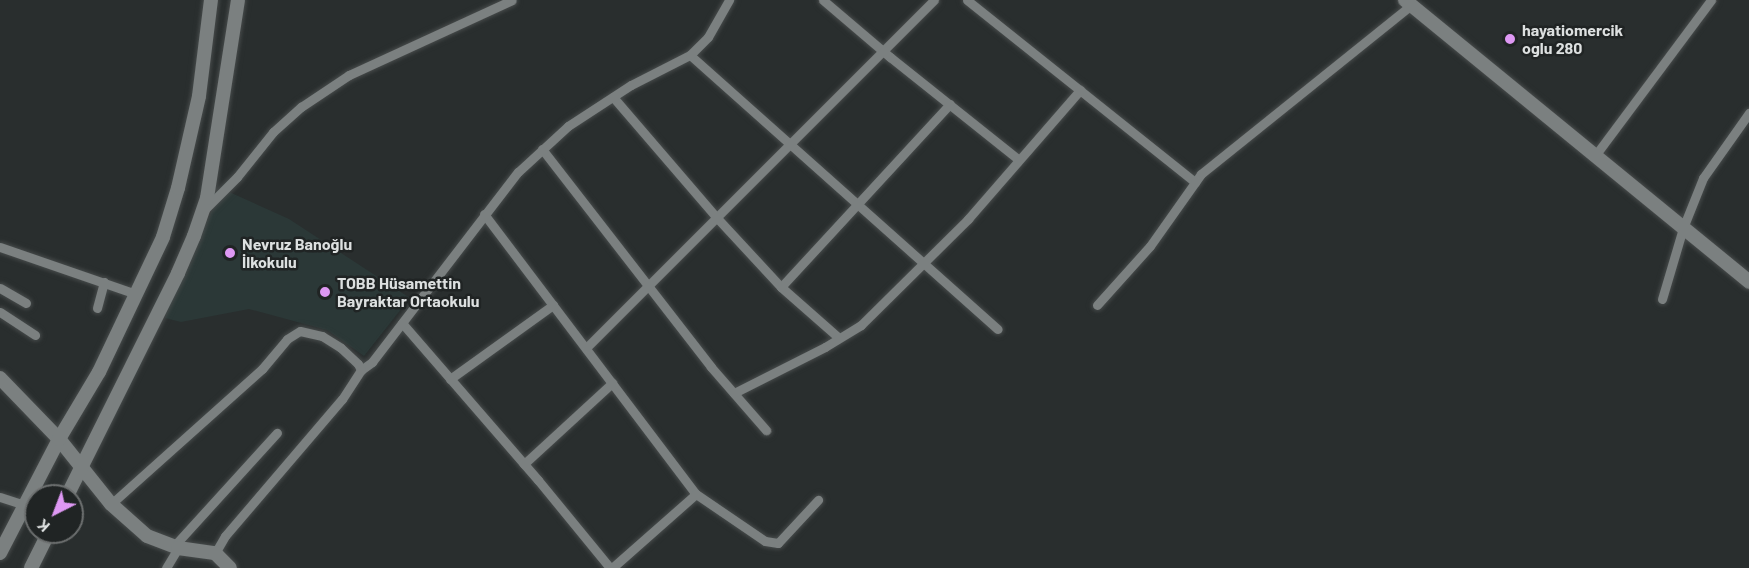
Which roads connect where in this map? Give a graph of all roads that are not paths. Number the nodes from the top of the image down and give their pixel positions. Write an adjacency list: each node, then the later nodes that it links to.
1 (211, 0): 33 (main road)
2 (238, 0): 22 (main road)
3 (512, 0): 22 (street)
4 (729, 0): 11 (street)
5 (823, 0): 10 (street)
6 (934, 0): 10 (street)
7 (967, 0): 12 (street)
8 (1711, 0): 18 (street)
9 (1408, 3): 18 (main road); 20 (street)
10 (883, 52): 14 (street); 16 (street)
11 (690, 55): 13 (street); 16 (street)
12 (1080, 90): 19 (street); 20 (street)
13 (613, 97): 17 (street); 24 (street)
14 (950, 104): 19 (street); 21 (street)
15 (1749, 113): 25 (street)
16 (790, 147): 21 (street); 24 (street)
17 (542, 150): 23 (street); 30 (street)
18 (1594, 157): 25 (main road)
19 (1018, 159): 27 (street)
20 (1195, 182): 37 (street)
21 (858, 206): 27 (street); 31 (street)
22 (202, 211): 54 (main road)
23 (484, 214): 36 (street); 40 (street)
24 (718, 219): 30 (street); 31 (street)
25 (1683, 228): 29 (main road); 34 (street)
26 (0, 247): 28 (street)
27 (924, 262): 41 (street); 43 (street)
28 (104, 282): 33 (street); 38 (street)
29 (1749, 282)
30 (649, 287): 44 (street); 49 (street)
31 (781, 287): 43 (street)
32 (0, 288): 35 (street)
33 (136, 294): 52 (main road)
34 (1662, 299)
35 (26, 303)
36 (553, 305): 44 (street); 47 (street)
37 (1097, 305)
38 (97, 309)
39 (0, 312): 42 (street)
40 (402, 324): 45 (street); 47 (street)
41 (998, 329)
42 (35, 335)
43 (839, 338): 49 (street)
44 (586, 348): 48 (street)
45 (361, 370): 60 (street); 66 (street)
46 (0, 378): 52 (main road)
47 (450, 379): 53 (street)
48 (612, 383): 53 (street); 57 (street)
49 (734, 393): 50 (street)
50 (766, 430)
51 (277, 433): 64 (street)
52 (59, 439): 54 (main road); 55 (main road)
53 (524, 464): 70 (street)
54 (80, 469): 56 (main road); 60 (main road)
55 (36, 484)
56 (73, 484)
57 (696, 494): 59 (street); 70 (street)
58 (0, 497): 61 (street)
59 (818, 500)
60 (111, 504): 64 (main road)
61 (24, 505)
62 (24, 507): 65 (main road)
63 (43, 544): 67 (main road)
64 (176, 547): 66 (main road); 68 (street)
65 (0, 553)
66 (215, 553): 69 (main road)
67 (31, 568)
68 (166, 568)
69 (230, 568)
70 (611, 568)

